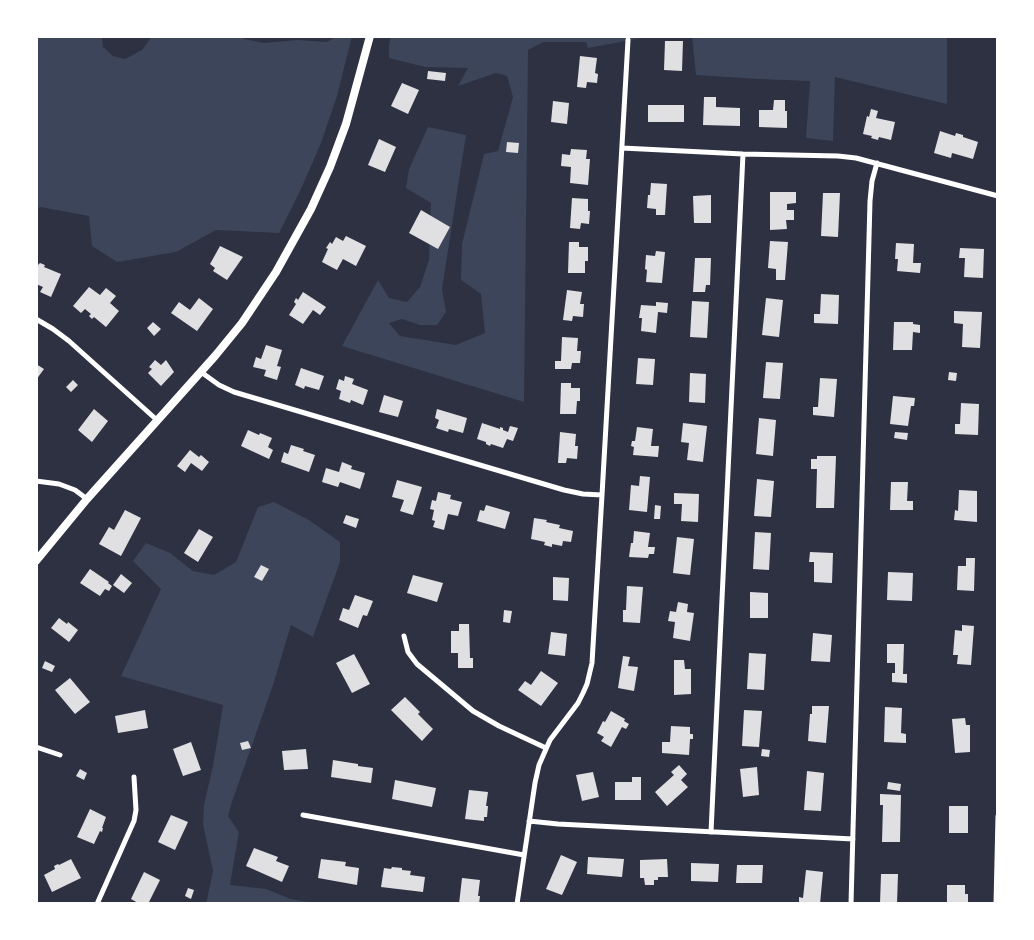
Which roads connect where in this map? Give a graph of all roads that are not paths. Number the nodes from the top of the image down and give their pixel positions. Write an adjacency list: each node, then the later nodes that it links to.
1 (370, 36): 8 (street)
2 (628, 40): 3 (street)
3 (622, 148): 4 (street); 11 (street)
4 (743, 154): 5 (street); 22 (street)
5 (877, 163): 6 (street); 23 (street)
6 (998, 196)
7 (36, 319): 9 (street)
8 (201, 372): 9 (street); 11 (street)
9 (158, 421): 12 (street)
10 (36, 481): 12 (street)
11 (602, 495): 16 (street)
12 (87, 499): 13 (street)
13 (36, 561)
14 (404, 636): 16 (street)
15 (36, 747): 17 (street)
16 (546, 748): 21 (street)
17 (60, 755)
18 (134, 777): 25 (street)
19 (303, 815): 24 (street)
20 (998, 816): 28 (street)
21 (529, 821): 22 (street); 24 (street)
22 (711, 832): 23 (street)
23 (853, 839): 27 (street)
24 (524, 856): 26 (street)
25 (97, 904)
26 (517, 904)
27 (852, 904)
28 (996, 904)

